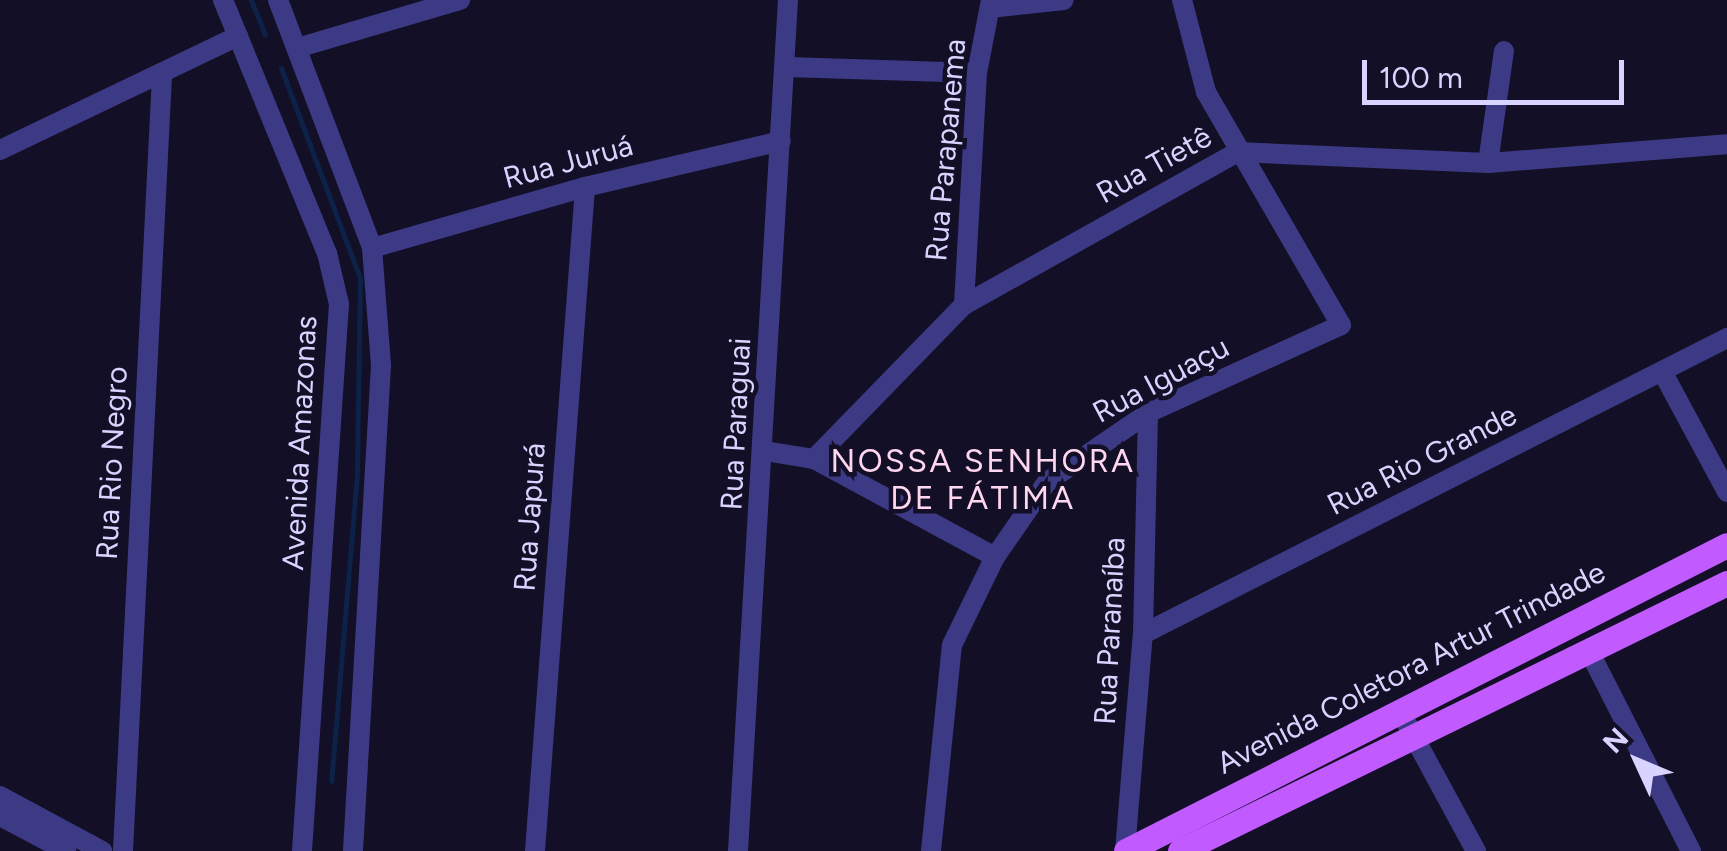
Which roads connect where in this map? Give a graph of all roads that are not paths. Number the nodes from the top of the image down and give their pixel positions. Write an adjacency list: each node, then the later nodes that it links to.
1 (223, 0): 8 (street, Avenida Amazonas)
2 (278, 0): 9 (street)
3 (460, 0): 9 (street)
4 (788, 0): 11 (street, Rua Paraguai)
5 (1064, 0): 7 (street)
6 (1182, 0): 17 (street)
7 (991, 4): 12 (street, Rua Parapanema)
8 (238, 36): 13 (street); 40 (street, Avenida Amazonas)
9 (298, 48): 20 (street)
10 (1504, 52): 18 (street)
11 (786, 67): 12 (street); 14 (street, Rua Paraguai)
12 (978, 73): 21 (street, Rua Parapanema)
13 (162, 77): 16 (street); 39 (street, Rua Rio Negro)
14 (781, 141): 19 (street, Rua Juruá); 25 (street, Rua Paraguai)
15 (1727, 144): 18 (street, Rua Tietê)
16 (0, 150)
17 (1238, 152): 18 (street, Rua Tietê); 21 (street, Rua Tietê); 24 (street, Rua Iguaçu)
18 (1488, 163)
19 (586, 187): 20 (street, Rua Juruá); 42 (street, Rua Japurá)
20 (372, 248): 41 (street)
21 (964, 304): 26 (street, Rua Tietê)
22 (1727, 338): 23 (street, Rua Rio Grande)
23 (1662, 374): 27 (street); 31 (street, Rua Rio Grande)
24 (1148, 414): 29 (street, Rua Iguaçu); 31 (street, Rua Paranaíba)
25 (765, 452): 26 (street); 43 (street, Rua Paraguai)
26 (814, 459): 29 (street)
27 (1727, 492)
28 (1727, 545): 33 (main road, Avenida Coletora Artur Trindade)
29 (995, 557): 44 (street, Rua Iguaçu)
30 (1727, 582): 32 (main road, Avenida Coletora Artur Trindade)
31 (1144, 634): 45 (street, Rua Paranaíba)
32 (1590, 651): 34 (main road, Avenida Coletora Artur Trindade); 48 (street)
33 (1396, 710): 34 (street); 45 (main road, Avenida Coletora Artur Trindade)
34 (1417, 736): 46 (main road, Avenida Coletora Artur Trindade); 47 (street)
35 (0, 796): 38 (street)
36 (0, 816): 37 (street)
37 (66, 851)
38 (102, 851)
39 (123, 851)
40 (302, 851)
41 (353, 851)
42 (535, 851)
43 (738, 851)
44 (932, 851)
45 (1126, 851)
46 (1180, 851)
47 (1476, 851)
48 (1691, 851)

